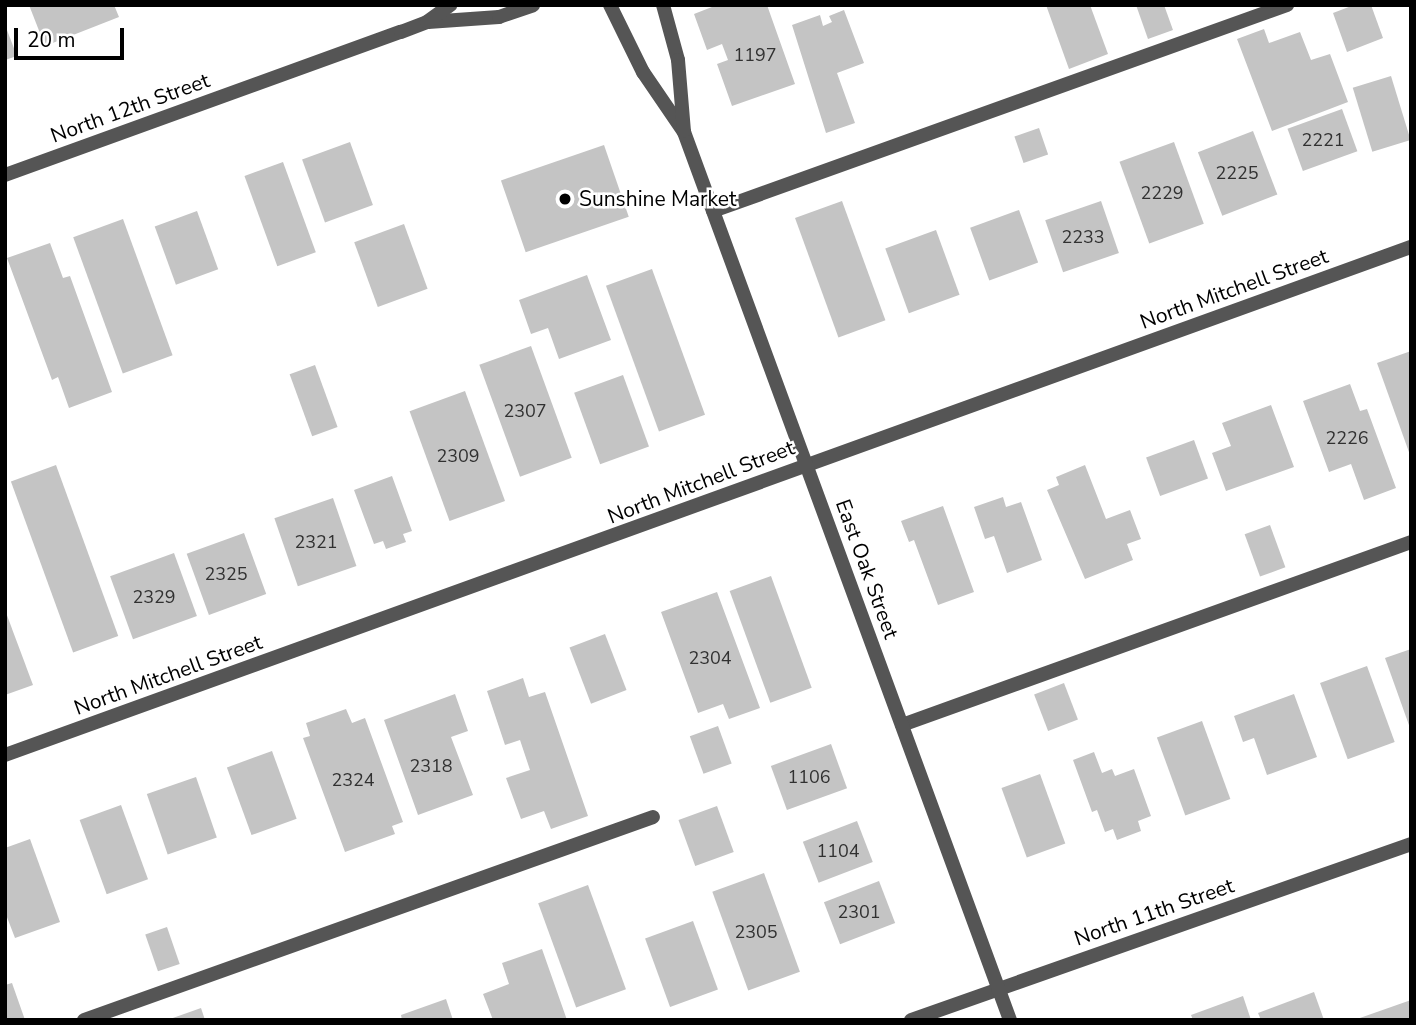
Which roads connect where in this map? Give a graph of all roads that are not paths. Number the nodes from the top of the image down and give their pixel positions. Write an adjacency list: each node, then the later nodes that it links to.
1 (450, 5): 6 (street, North 12th Street)
2 (533, 5): 6 (street, North 12th Street)
3 (610, 5): 7 (street, East Oak Street)
4 (663, 5): 7 (street, East Oak Street)
5 (1287, 5): 9 (street)
6 (427, 22): 8 (street, North 12th Street)
7 (684, 132): 9 (street, East Oak Street)
8 (5, 175)
9 (713, 211): 11 (street, East Oak Street)
10 (1411, 247): 11 (street, North Mitchell Street)
11 (807, 464): 13 (street, East Oak Street); 14 (street, North Mitchell Street)
12 (1411, 542): 13 (street)
13 (902, 725): 17 (street, East Oak Street)
14 (5, 755)
15 (653, 817): 18 (street)
16 (1411, 844): 17 (street, North 11th Street)
17 (999, 988): 19 (street, North 11th Street); 20 (street, East Oak Street)
18 (84, 1020)
19 (911, 1020)
20 (1010, 1020)

